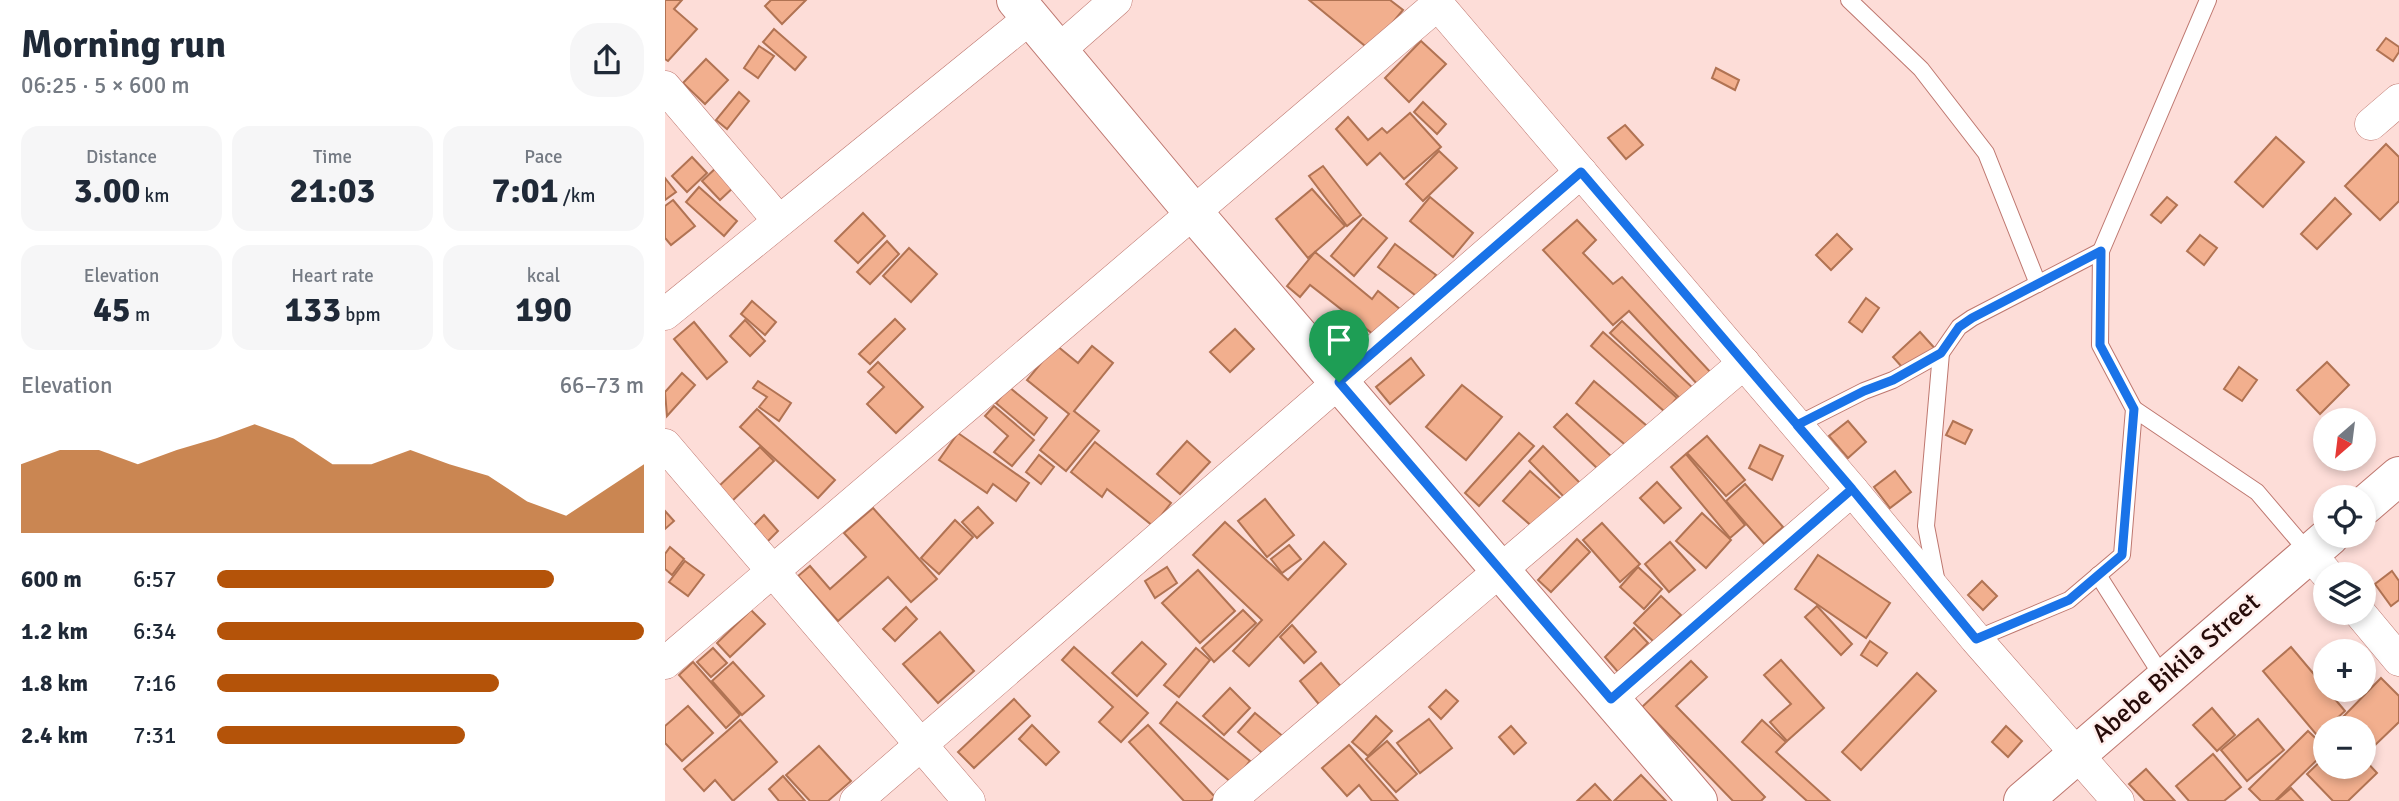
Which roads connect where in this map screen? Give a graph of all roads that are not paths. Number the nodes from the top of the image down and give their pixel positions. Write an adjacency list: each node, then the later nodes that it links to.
1 (1116, 0): 6 (street)
2 (1849, 0): 14 (lane)
3 (2207, 0): 13 (lane)
4 (1438, 1): 10 (street); 11 (street)
5 (1023, 9): 6 (street); 12 (street)
6 (1058, 51): 11 (street)
7 (665, 87): 12 (street)
8 (2399, 100): 9 (street)
9 (2371, 124)
10 (1581, 172): 17 (street); 18 (street)
11 (1193, 212): 18 (street); 27 (street)
12 (779, 221): 15 (street)
13 (2101, 251): 14 (lane); 19 (lane)
14 (2038, 284): 16 (lane)
15 (665, 314)
16 (1941, 353): 20 (lane); 29 (lane)
17 (1744, 363): 20 (street); 26 (street)
18 (1339, 382): 26 (street); 36 (street)
19 (2134, 409): 25 (lane); 28 (lane)
20 (1797, 425): 23 (street)
21 (665, 445): 27 (street)
22 (2399, 476): 24 (street)
23 (1852, 489): 29 (street); 35 (street)
24 (2376, 496)
25 (2322, 554): 34 (street, Abebe Bikila Street)
26 (1500, 569): 35 (street); 38 (street)
27 (772, 571): 33 (street); 36 (street)
28 (2098, 575): 31 (lane); 34 (lane)
29 (1939, 595): 31 (street)
30 (2370, 625): 32 (street)
31 (1976, 639): 37 (street)
32 (2399, 660)
33 (665, 663)
34 (2164, 679): 37 (street, Abebe Bikila Street)
35 (1611, 699): 41 (street)
36 (921, 745): 39 (street); 40 (street)
37 (2077, 754): 42 (street, Abebe Bikila Street); 43 (street)
38 (1245, 796)
39 (856, 801)
40 (968, 801)
41 (1698, 801)
42 (2023, 801)
43 (2118, 801)

